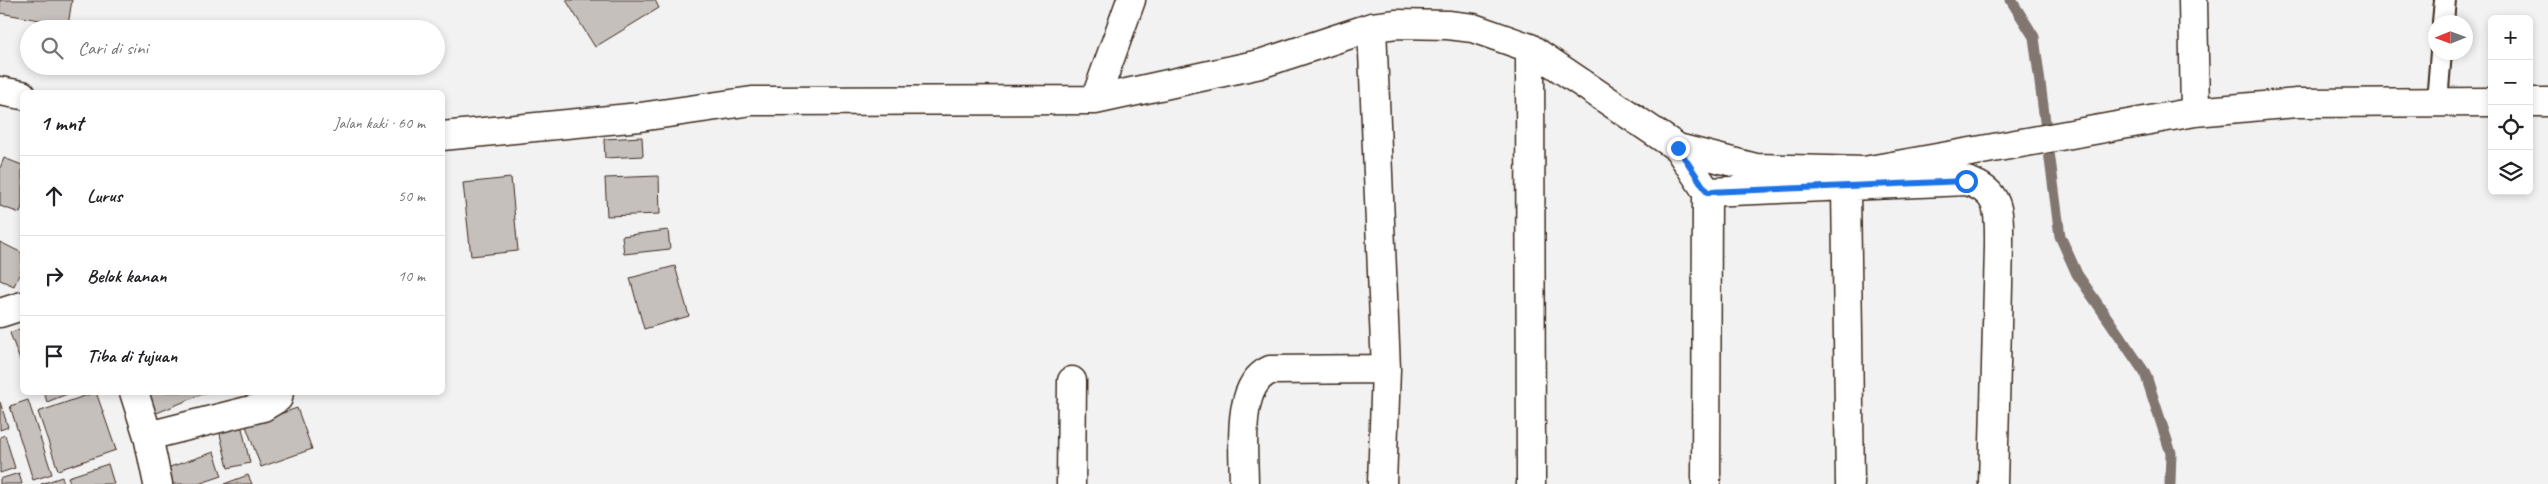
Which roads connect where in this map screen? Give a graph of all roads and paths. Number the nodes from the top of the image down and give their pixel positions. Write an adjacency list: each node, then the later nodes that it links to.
1 (1131, 0): 10 (street)
2 (2193, 0): 15 (street)
3 (2445, 0): 4 (lane)
4 (2444, 15)
5 (1372, 27): 6 (street); 10 (street); 22 (street)
6 (1530, 48): 17 (street); 31 (street)
7 (2440, 60): 11 (lane)
8 (0, 91): 9 (street)
9 (20, 96)
10 (1095, 100): 16 (street)
11 (2437, 102): 12 (street); 15 (street)
12 (2488, 102)
13 (2533, 102): 14 (street)
14 (2548, 102)
15 (2195, 112): 17 (street)
16 (445, 136)
17 (1678, 148): 19 (street)
18 (1846, 188): 19 (street); 33 (street); 34 (street)
19 (1707, 192): 32 (street)
20 (20, 307): 21 (street)
21 (0, 313)
22 (1386, 369): 29 (street); 30 (street)
23 (1072, 381): 28 (street)
24 (135, 395): 26 (street)
25 (278, 395): 26 (street)
26 (148, 436): 27 (street)
27 (158, 484)
28 (1071, 484)
29 (1244, 484)
30 (1382, 484)
31 (1531, 484)
32 (1706, 484)
33 (1850, 484)
34 (1993, 484)

